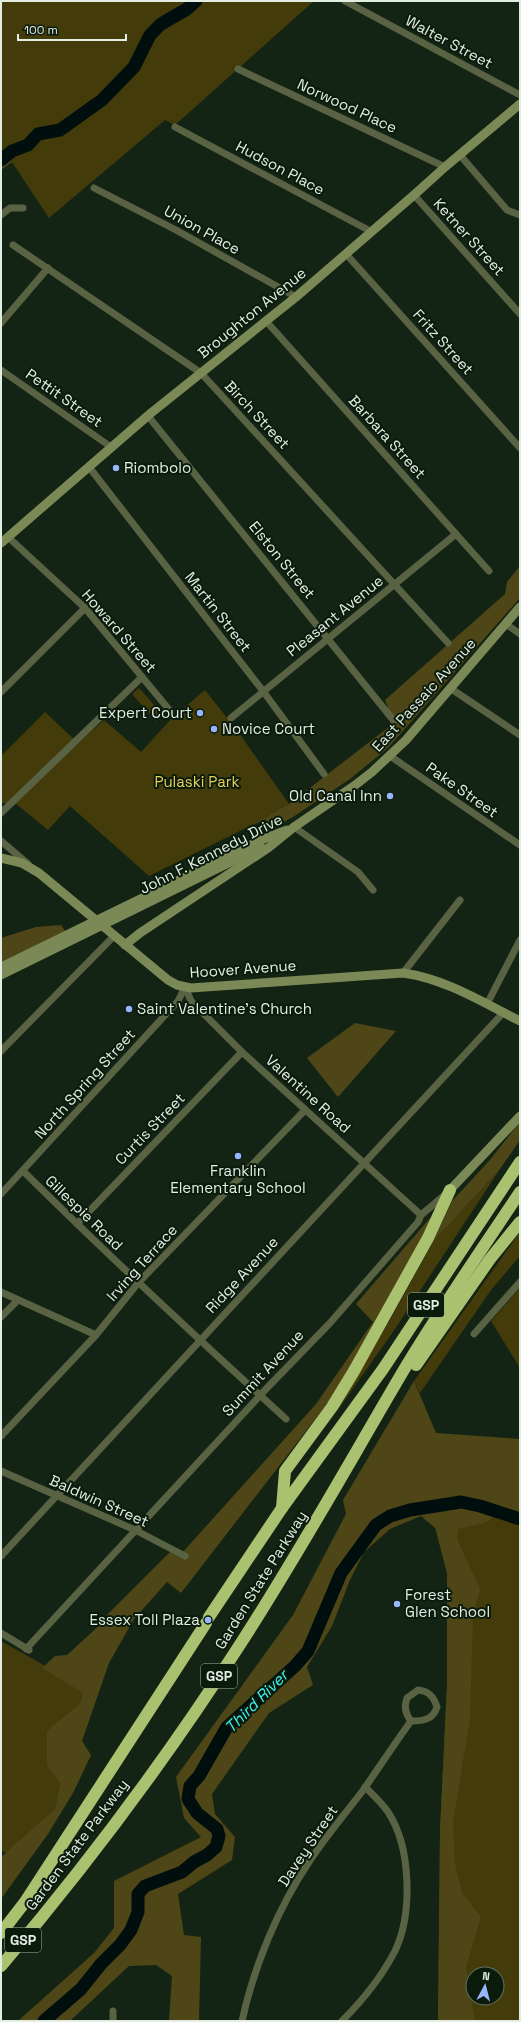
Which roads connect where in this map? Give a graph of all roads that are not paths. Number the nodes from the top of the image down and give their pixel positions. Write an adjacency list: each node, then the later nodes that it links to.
1 (345, 1): 3 (street, Walter Street)
2 (238, 69): 7 (street, Norwood Place)
3 (520, 95)
4 (520, 104): 6 (street, Broughton Avenue)
5 (175, 127): 13 (street, Hudson Place)
6 (460, 155): 7 (street, Broughton Avenue); 12 (street)
7 (445, 167): 9 (street, Broughton Avenue)
8 (94, 188): 17 (street, Union Place)
9 (414, 195): 13 (street, Broughton Avenue); 18 (street, Ketner Street)
10 (23, 208): 11 (street)
11 (1, 216)
12 (520, 216)
13 (372, 232): 15 (street, Broughton Avenue)
14 (13, 246): 16 (street, Birch Street)
15 (346, 254): 17 (street, Broughton Avenue); 25 (street, Fritz Street)
16 (48, 268): 20 (street); 22 (street, Birch Street)
17 (296, 297): 19 (street, Broughton Avenue)
18 (520, 314)
19 (266, 321): 22 (street, Broughton Avenue); 27 (street, Barbara Street)
20 (1, 323)
21 (1, 370): 24 (street, Pettit Street)
22 (201, 373): 23 (street, Broughton Avenue); 30 (street, Birch Street)
23 (148, 416): 24 (street, Broughton Avenue); 35 (street, Elston Street)
24 (111, 448): 26 (street, Broughton Avenue)
25 (520, 448)
26 (89, 467): 28 (street, Broughton Avenue); 39 (street, Martin Street)
27 (456, 534): 29 (street, Barbara Street); 30 (street, Pleasant Avenue)
28 (4, 540): 32 (street, Howard Street)
29 (489, 571)
30 (395, 584): 35 (street, Pleasant Avenue); 36 (street, Birch Street)
31 (520, 607): 33 (street, East Passaic Avenue)
32 (85, 608): 37 (street, Howard Street); 40 (street)
33 (506, 624): 34 (street); 38 (street, East Passaic Avenue)
34 (520, 634)
35 (329, 638): 39 (street, Pleasant Avenue); 43 (street, Elston Street)
36 (448, 643)
37 (142, 677): 41 (street, Howard Street); 47 (street)
38 (450, 688): 44 (street); 45 (street, East Passaic Avenue)
39 (263, 691): 42 (street, Pleasant Avenue); 46 (street, Martin Street)
40 (1, 692)
41 (171, 712)
42 (231, 718)
43 (394, 721)
44 (520, 735)
45 (390, 756): 48 (street, East Passaic Avenue); 50 (street, Pake Street)
46 (324, 774)
47 (1, 813)
48 (294, 827): 53 (street); 55 (street, John F. Kennedy Drive); 58 (street, East Passaic Avenue)
49 (1, 842): 52 (street)
50 (520, 845)
51 (1, 858): 52 (street, Hoover Avenue)
52 (39, 873): 55 (street, Hoover Avenue)
53 (372, 890)
54 (460, 900): 60 (street)
55 (99, 923): 56 (street, Hoover Avenue); 59 (street, John F. Kennedy Drive); 61 (street, John F. Kennedy Drive)
56 (114, 936): 58 (street, Hoover Avenue); 66 (street)
57 (520, 940): 63 (street)
58 (125, 945): 62 (street, Hoover Avenue)
59 (1, 966)
60 (403, 973): 62 (street, Hoover Avenue); 63 (street, Hoover Avenue)
61 (1, 975)
62 (185, 988): 67 (street, Valentine Road); 72 (street, North Spring Street)
63 (487, 1004): 64 (street, Hoover Avenue)
64 (503, 1013): 65 (street, Hoover Avenue); 70 (street, Ridge Avenue)
65 (520, 1021)
66 (1, 1051)
67 (242, 1052): 68 (street, Valentine Road); 78 (street, Curtis Street)
68 (305, 1110): 70 (street, Valentine Road); 80 (street, Irving Terrace)
69 (520, 1116): 73 (street, Summit Avenue)
70 (364, 1162): 76 (street, Valentine Road); 86 (street, Ridge Avenue)
71 (520, 1162): 93 (highway, Garden State Parkway / GSP)
72 (23, 1171): 75 (street, North Spring Street); 78 (street, Gillespie Road)
73 (450, 1190): 76 (street, Summit Avenue); 93 (highway)
74 (520, 1192): 89 (highway, Garden State Parkway / GSP)
75 (1, 1194)
76 (421, 1215): 87 (street, Summit Avenue)
77 (520, 1222): 89 (highway)
78 (77, 1224): 80 (street, Gillespie Road)
79 (520, 1282): 84 (street)
80 (138, 1283): 85 (street, Irving Terrace); 86 (street, Gillespie Road)
81 (1, 1292): 82 (street)
82 (18, 1300): 83 (street); 85 (street)
83 (1, 1317)
84 (474, 1334)
85 (96, 1335): 90 (street, Irving Terrace)
86 (200, 1339): 87 (street, Gillespie Road); 92 (street, Ridge Avenue)
87 (260, 1395): 88 (street, Gillespie Road); 94 (street, Summit Avenue)
88 (286, 1418)
89 (374, 1423): 100 (highway, Garden State Parkway / GSP)
90 (1, 1436)
91 (1, 1470): 92 (street, Baldwin Street)
92 (58, 1496): 94 (street, Baldwin Street); 95 (street, Ridge Avenue)
93 (282, 1508): 101 (highway, Garden State Parkway / GSP)
94 (135, 1530): 96 (street, Baldwin Street); 97 (street, Summit Avenue)
95 (1, 1556)
96 (185, 1556)
97 (1, 1633)
98 (411, 1721): 98 (street); 99 (street, Davey Street)
99 (365, 1787): 106 (street, Davey Street); 107 (street)
100 (45, 1914): 102 (highway, Garden State Parkway / GSP); 103 (highway)
101 (1, 1933)
102 (1, 1966)
103 (1, 1975)
104 (113, 2011): 105 (street)
105 (113, 2021)
106 (242, 2021)
107 (342, 2021)

